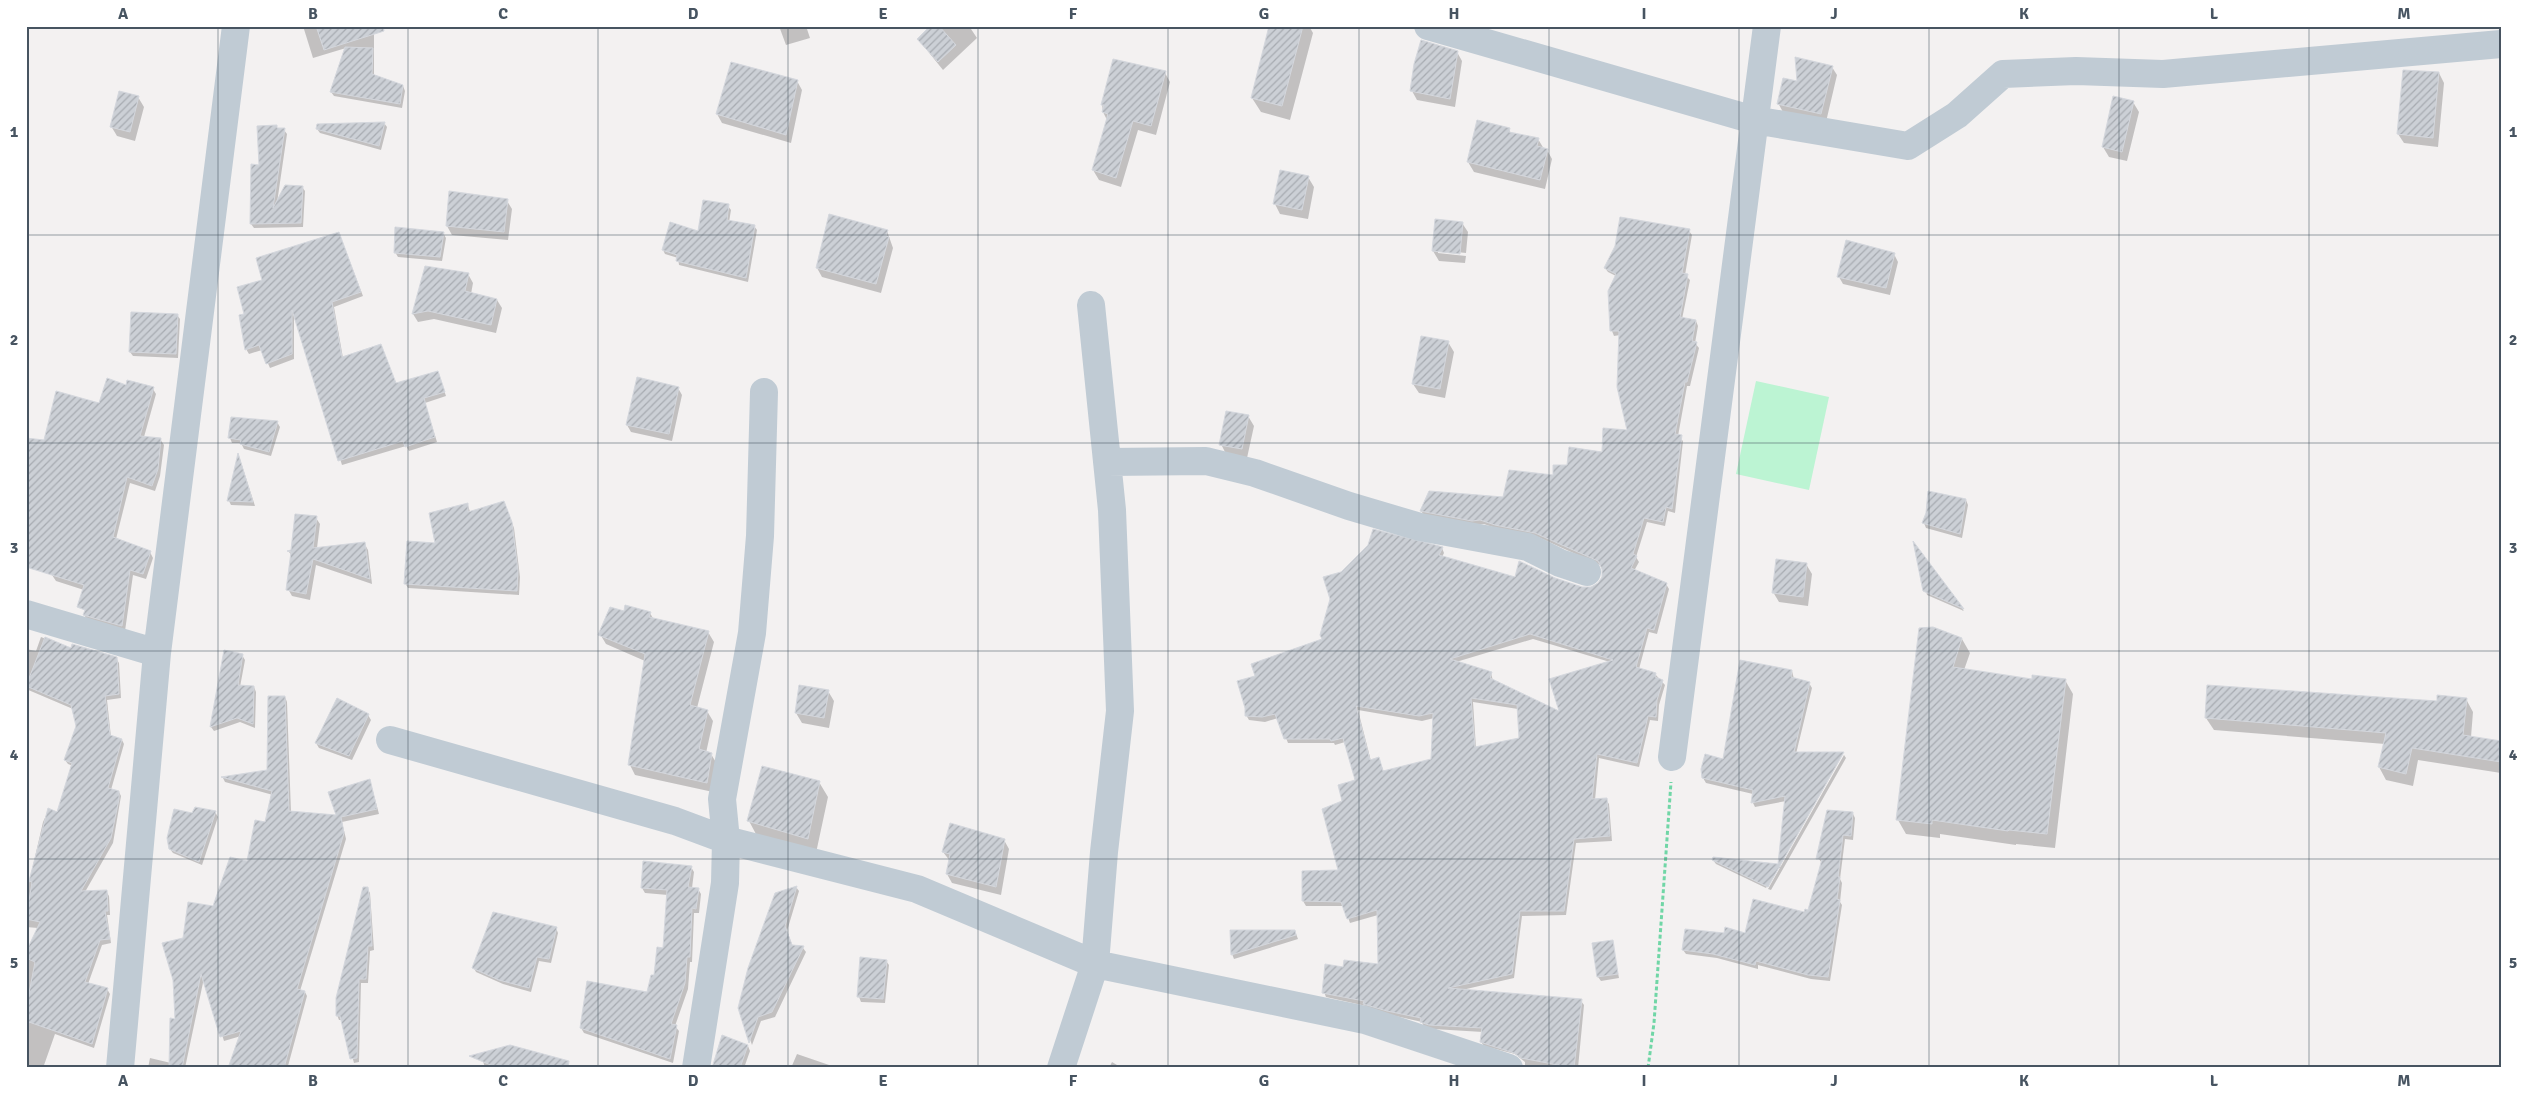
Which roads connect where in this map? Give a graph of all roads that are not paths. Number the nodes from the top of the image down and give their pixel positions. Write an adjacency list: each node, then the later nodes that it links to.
1 (236, 26): 11 (street)
2 (1428, 26): 5 (street)
3 (1767, 26): 5 (street)
4 (2501, 44): 5 (street)
5 (1754, 120): 13 (street)
6 (1091, 305): 8 (street)
7 (764, 392): 14 (street)
8 (1107, 462): 9 (street); 15 (street)
9 (1587, 572)
10 (26, 614): 11 (street)
11 (158, 654): 16 (street)
12 (390, 740): 14 (street)
13 (1672, 757)
14 (726, 840): 15 (street); 17 (street)
15 (1094, 964): 18 (street); 19 (street)
16 (120, 1068)
17 (696, 1068)
18 (1061, 1068)
19 (1509, 1068)

